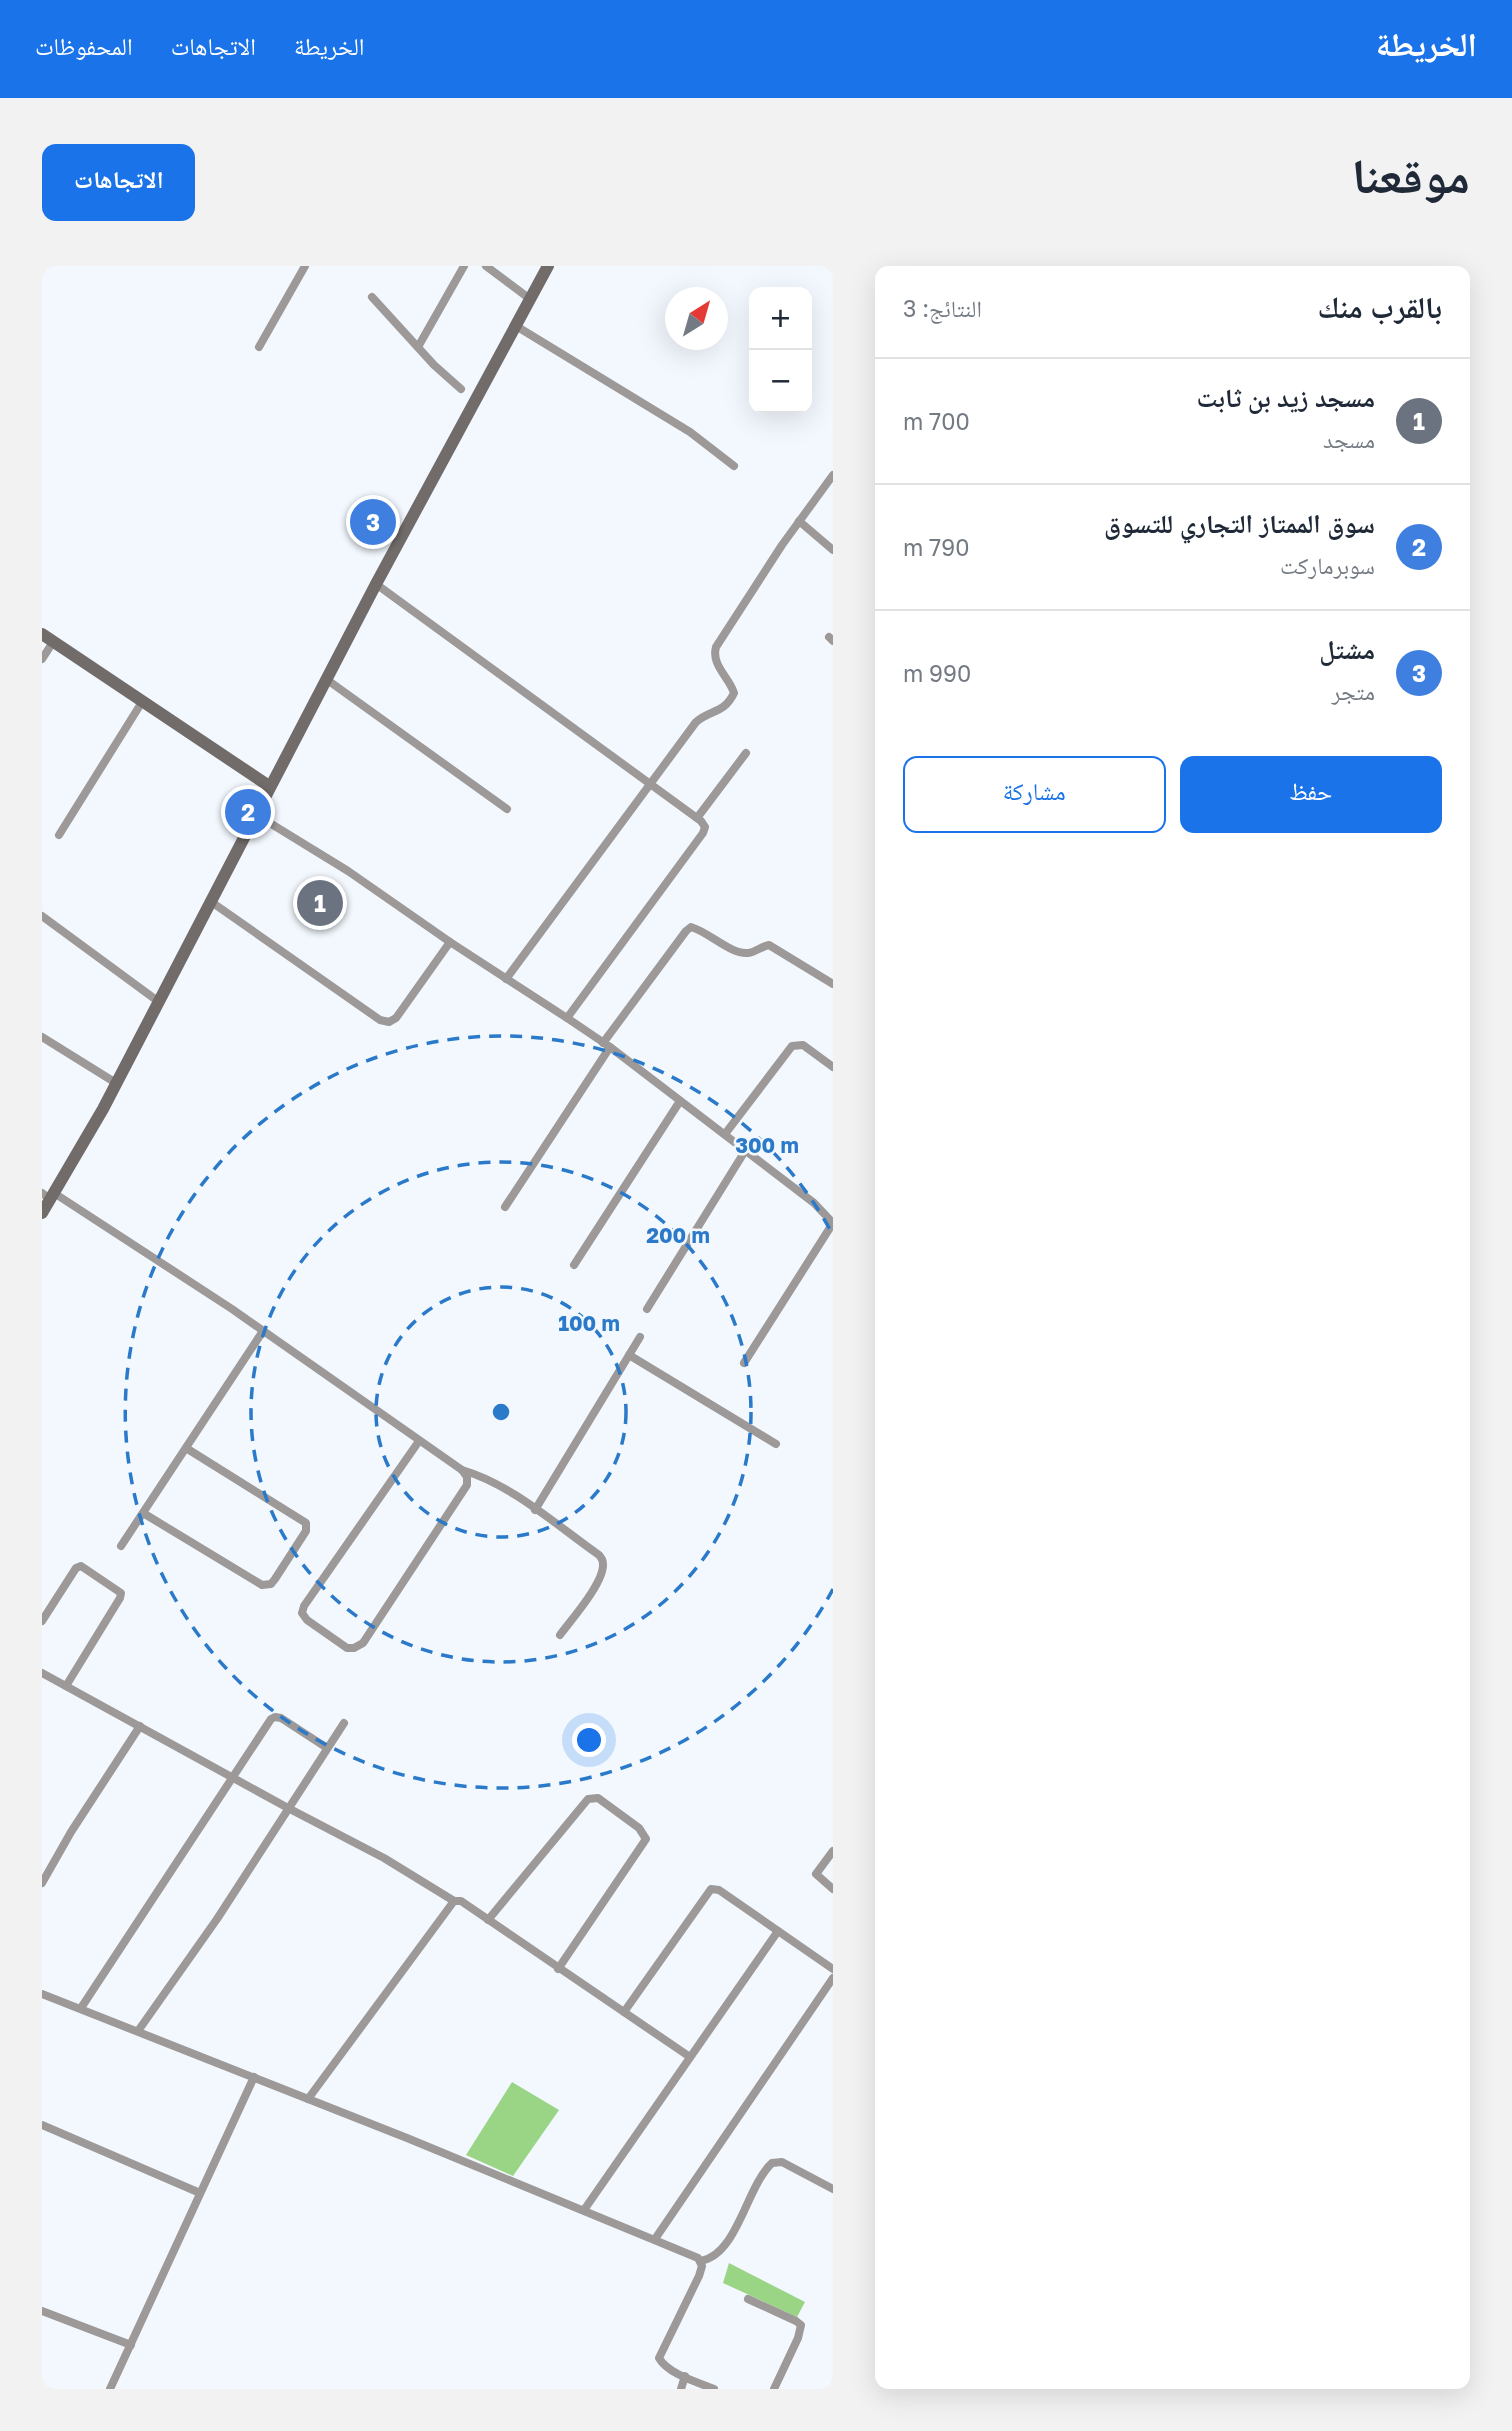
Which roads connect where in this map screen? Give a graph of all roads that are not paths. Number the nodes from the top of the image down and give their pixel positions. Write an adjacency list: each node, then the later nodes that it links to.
1 (305, 266): 8 (street)
2 (464, 266): 9 (street)
3 (486, 266): 6 (street)
4 (548, 266): 6 (main road)
5 (372, 297): 9 (street)
6 (530, 299): 7 (main road)
7 (516, 326): 11 (street); 15 (main road)
8 (259, 347)
9 (418, 347): 10 (street)
10 (461, 389)
11 (734, 466)
12 (833, 475): 13 (street)
13 (799, 521): 14 (street); 21 (street)
14 (833, 550)
15 (376, 584): 18 (main road); 21 (street)
16 (48, 638): 17 (street); 19 (main road)
17 (42, 659)
18 (326, 679): 22 (main road); 23 (street)
19 (142, 702): 22 (main road); 26 (street)
20 (746, 753): 25 (street)
21 (649, 785): 25 (street); 30 (street)
22 (269, 786): 24 (main road)
23 (508, 809)
24 (254, 814): 27 (main road); 29 (street)
25 (697, 818): 33 (street)
26 (59, 835)
27 (210, 901): 29 (street); 32 (main road)
28 (42, 916): 32 (street)
29 (450, 942): 30 (street)
30 (506, 979): 33 (street)
31 (833, 984): 35 (street)
32 (159, 1002): 37 (main road)
33 (567, 1018): 35 (street)
34 (42, 1037): 37 (street)
35 (606, 1045): 38 (street); 42 (street)
36 (833, 1067): 39 (street)
37 (116, 1083): 41 (main road)
38 (680, 1101): 39 (street); 45 (street)
39 (725, 1134): 40 (street)
40 (745, 1151): 44 (street); 46 (street)
41 (49, 1195): 43 (main road); 47 (street)
42 (505, 1207)
43 (42, 1213)
44 (833, 1223): 50 (street)
45 (574, 1265)
46 (647, 1309)
47 (263, 1331): 51 (street); 53 (street)
48 (640, 1337): 49 (street)
49 (629, 1355): 52 (street); 55 (street)
50 (744, 1363)
51 (419, 1441): 54 (street); 54 (street)
52 (776, 1444)
53 (186, 1448): 56 (street); 56 (street)
54 (462, 1471): 55 (street)
55 (535, 1510): 59 (street)
56 (143, 1513): 57 (street)
57 (121, 1546)
58 (42, 1621): 61 (street)
59 (560, 1635)
60 (42, 1674): 61 (street)
61 (66, 1686): 63 (street)
62 (344, 1723): 64 (street)
63 (139, 1727): 65 (street); 68 (street)
64 (327, 1748): 65 (street); 66 (street)
65 (232, 1776): 66 (street); 77 (street)
66 (288, 1808): 70 (street); 79 (street)
67 (833, 1851): 69 (street)
68 (42, 1883)
69 (833, 1889)
70 (454, 1900): 71 (street); 82 (street)
71 (488, 1920): 73 (street); 73 (street)
72 (778, 1931): 74 (street); 78 (street); 80 (street)
73 (558, 1969): 78 (street)
74 (833, 1969)
75 (833, 1978): 87 (street)
76 (42, 1994): 77 (street)
77 (80, 2008): 79 (street)
78 (624, 2012): 80 (street)
79 (138, 2031): 81 (street)
80 (690, 2057): 86 (street)
81 (254, 2077): 82 (street); 85 (street)
82 (308, 2099): 86 (street)
83 (42, 2124): 85 (street)
84 (832, 2187): 88 (street)
85 (200, 2193): 91 (street)
86 (584, 2210): 87 (street)
87 (655, 2239): 88 (street)
88 (701, 2261): 92 (street)
89 (748, 2299): 96 (street)
90 (42, 2311): 91 (street)
91 (131, 2346): 93 (street)
92 (685, 2376): 94 (street); 95 (street)
93 (110, 2389)
94 (681, 2389)
95 (714, 2389)
96 (774, 2389)

